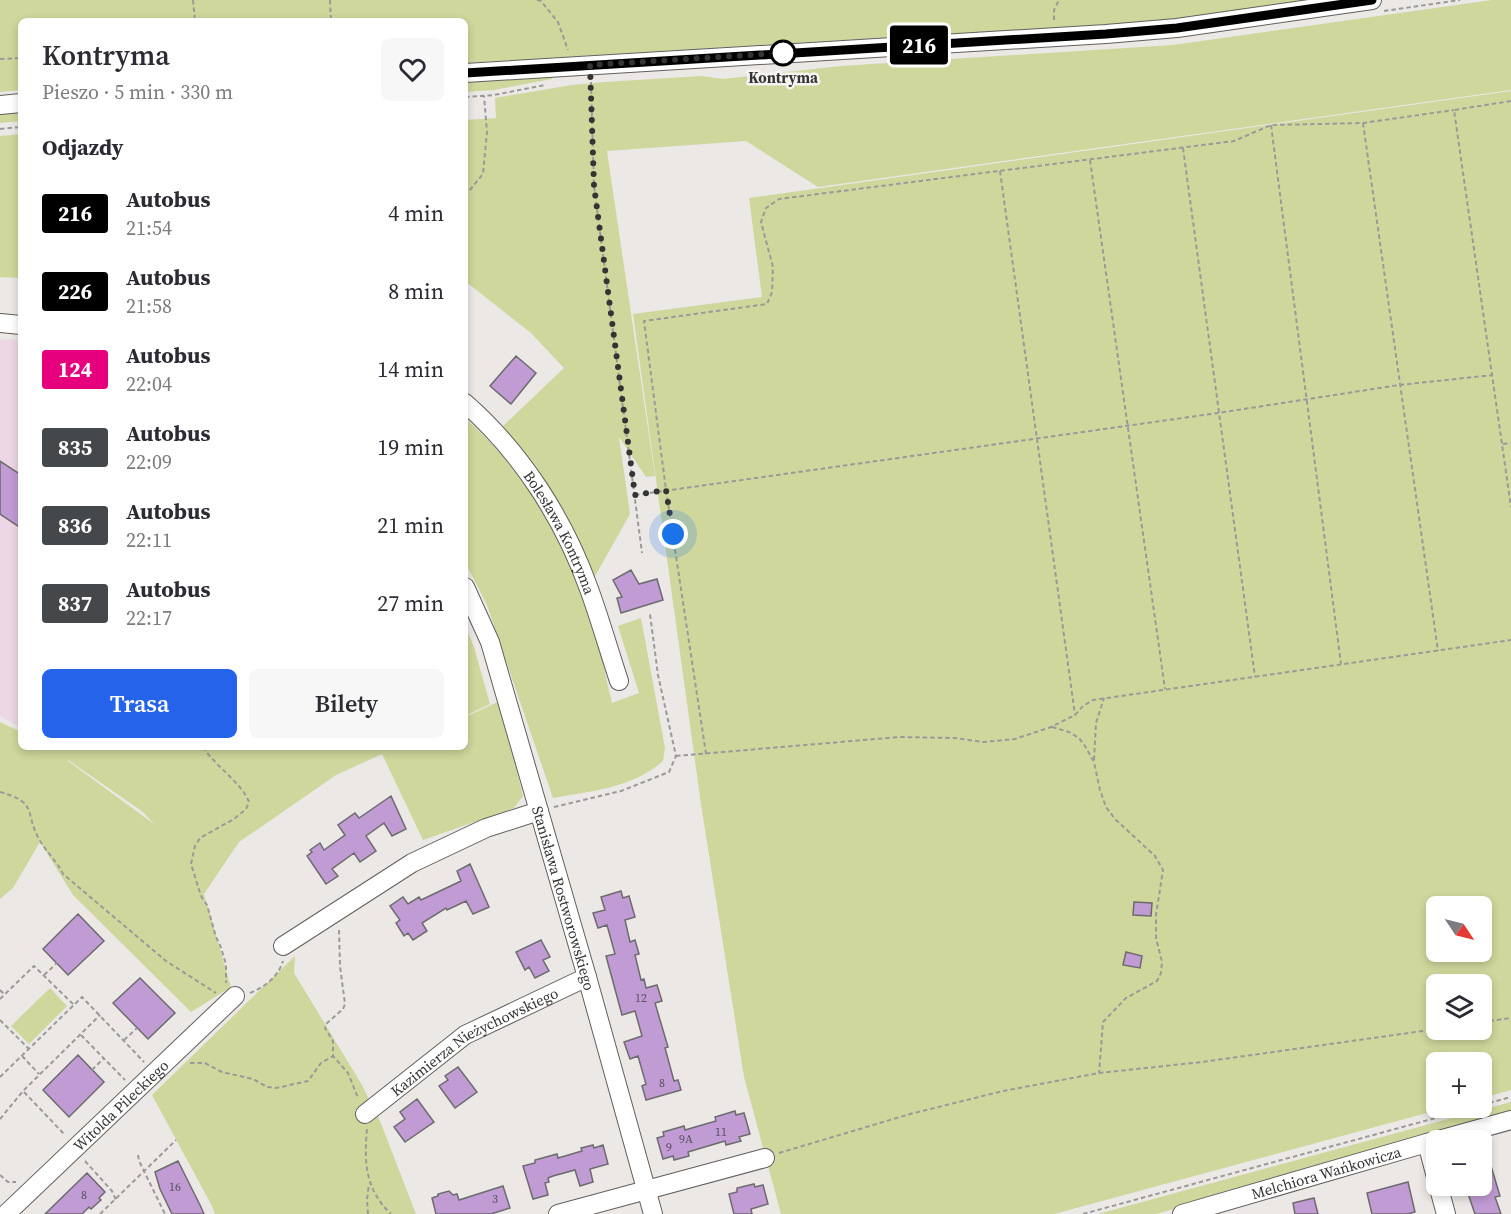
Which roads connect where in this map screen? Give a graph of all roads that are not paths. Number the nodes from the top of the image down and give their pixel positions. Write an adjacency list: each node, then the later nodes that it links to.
1 (1372, 0): 2 (street)
2 (468, 73)
3 (18, 103): 4 (street)
4 (0, 105)
5 (0, 323): 6 (street)
6 (18, 325)
7 (468, 406): 9 (street, Bolesława Kontryma)
8 (468, 593): 10 (street, Stanisława Rostworowskiego)
9 (619, 681)
10 (539, 811): 11 (street); 12 (street, Stanisława Rostworowskiego)
11 (283, 946)
12 (587, 977): 14 (street, Kazimierza Nieżychowskiego); 19 (street, Stanisława Rostworowskiego)
13 (235, 996): 21 (street, Witolda Pileckiego)
14 (365, 1114)
15 (1511, 1120): 16 (street, Melchiora Wańkowicza)
16 (1474, 1130)
17 (1426, 1143): 24 (street, Melchiora Wańkowicza)
18 (765, 1158): 19 (street)
19 (646, 1191): 22 (street); 23 (street, Stanisława Rostworowskiego)
20 (1441, 1196): 25 (street)
21 (9, 1208)
22 (558, 1214)
23 (653, 1214)
24 (1182, 1214)
25 (1446, 1214)

